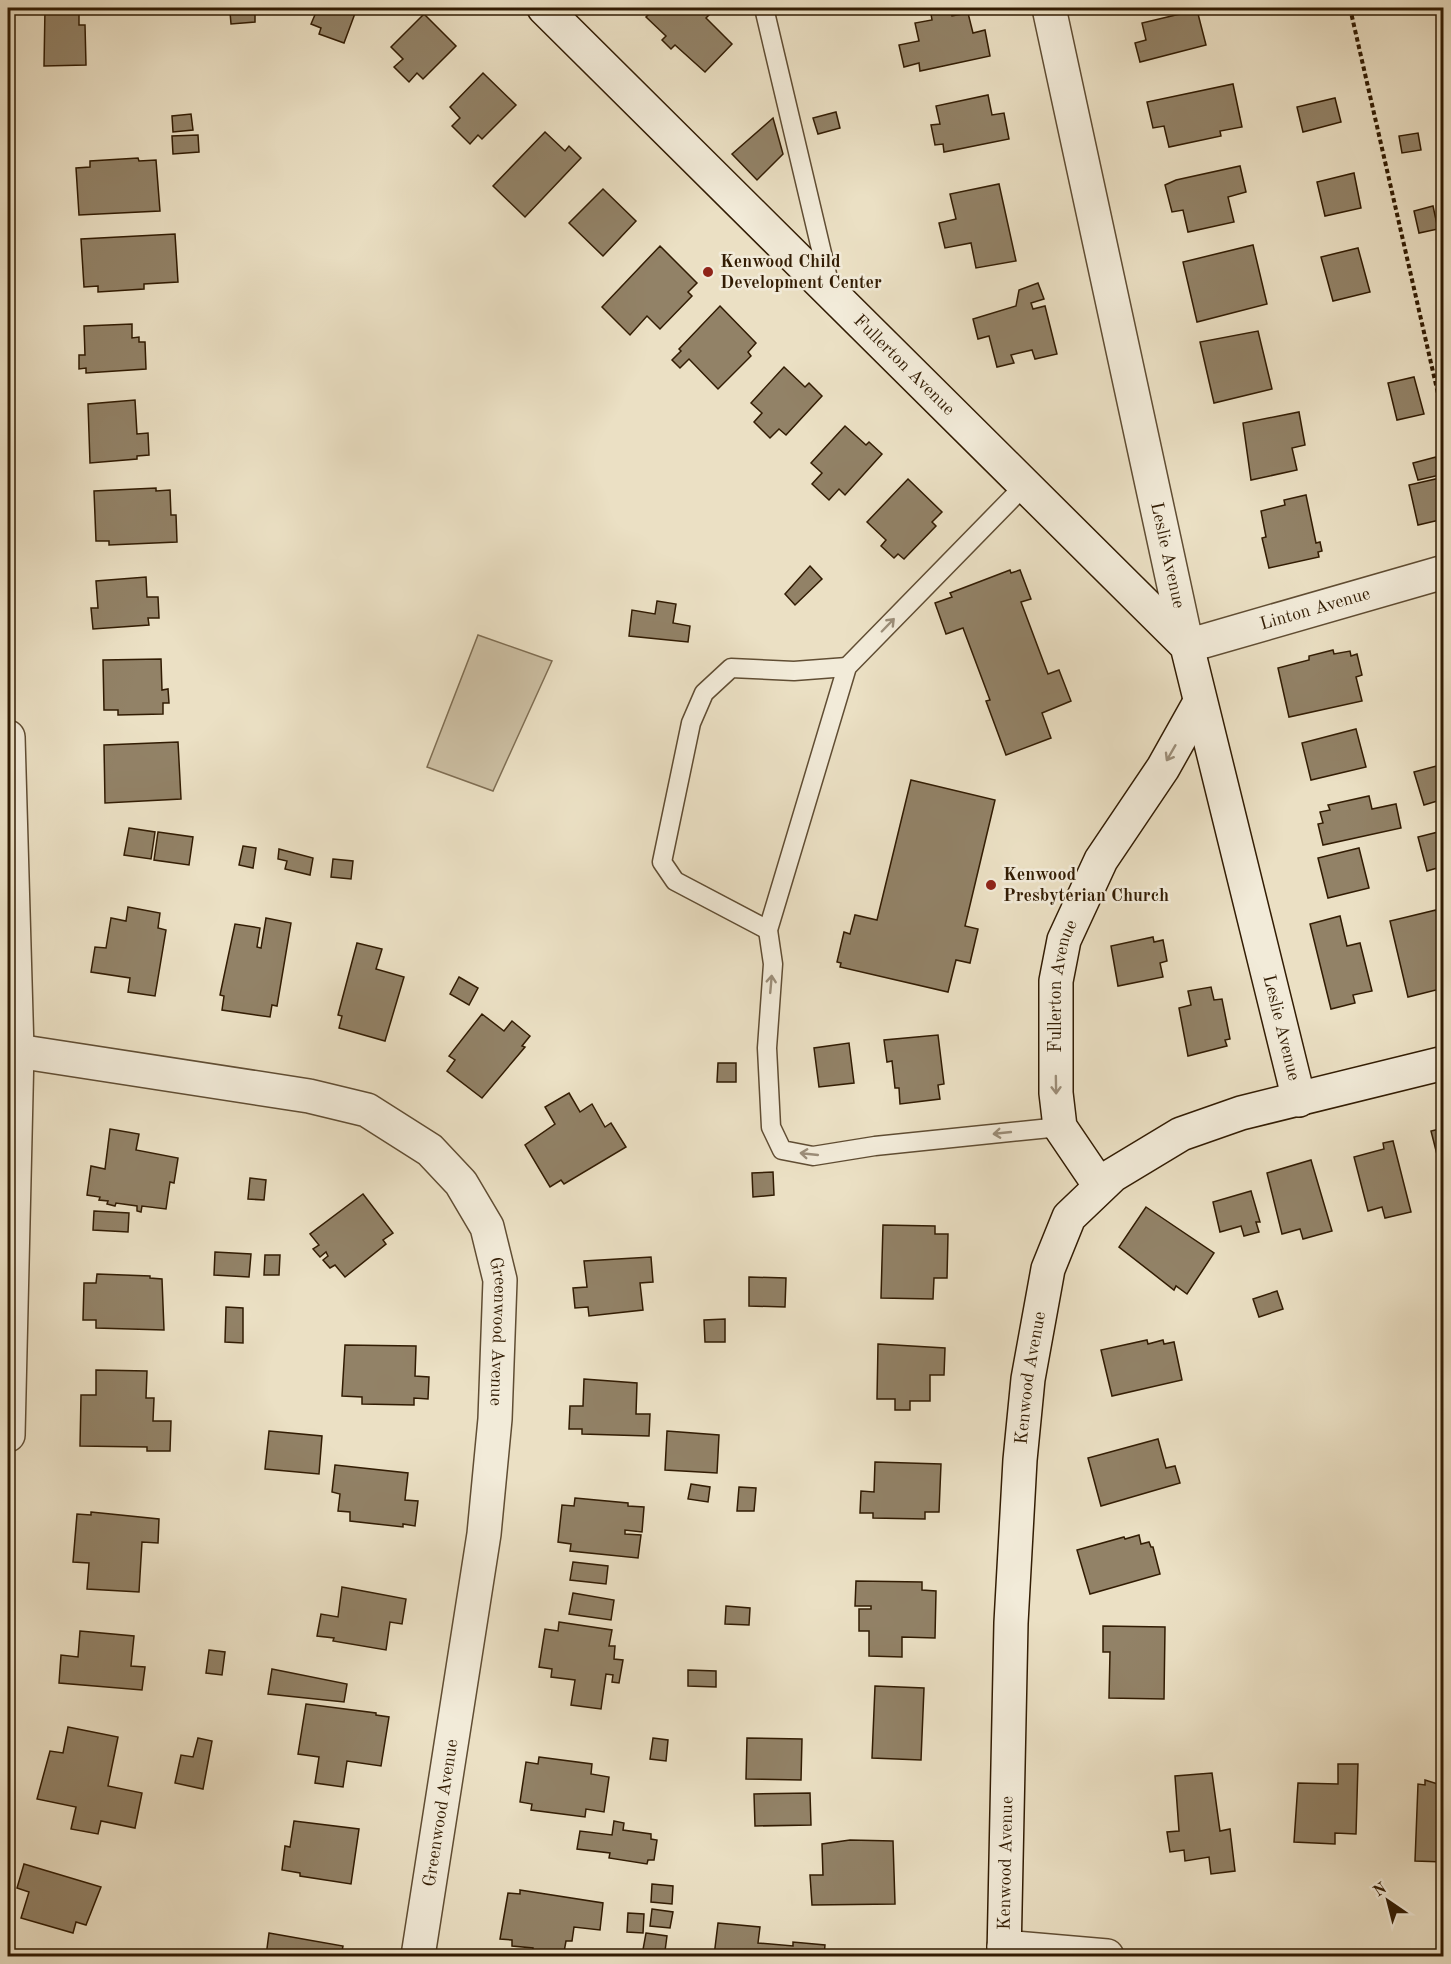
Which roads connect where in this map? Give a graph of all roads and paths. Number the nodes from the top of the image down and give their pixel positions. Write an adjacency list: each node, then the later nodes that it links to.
1 (544, 8): 5 (street, Fullerton Avenue)
2 (764, 8): 5 (lane)
3 (1049, 8): 9 (street, Leslie Avenue)
4 (1350, 8): 6 (path)
5 (831, 291): 7 (street, Fullerton Avenue)
6 (1443, 420)
7 (1026, 484): 9 (street, Fullerton Avenue); 10 (lane, one-way to 7)
8 (1443, 572): 9 (street, Linton Avenue)
9 (1186, 646): 11 (street, Leslie Avenue)
10 (847, 667): 13 (lane); 13 (lane)
11 (1200, 702): 16 (street, Leslie Avenue); 17 (street, Fullerton Avenue, one-way to 17)
12 (8, 737): 14 (street)
13 (768, 930): 17 (lane, one-way to 13)
14 (17, 1051): 19 (street); 21 (street, Greenwood Avenue)
15 (1443, 1063): 16 (street, Kenwood Avenue)
16 (1299, 1100): 18 (street, Kenwood Avenue)
17 (1060, 1127): 18 (street, Fullerton Avenue)
18 (1100, 1186): 20 (street, Kenwood Avenue)
19 (8, 1436)
20 (1004, 1952): 22 (street)
21 (418, 1956)
22 (1107, 1956)

